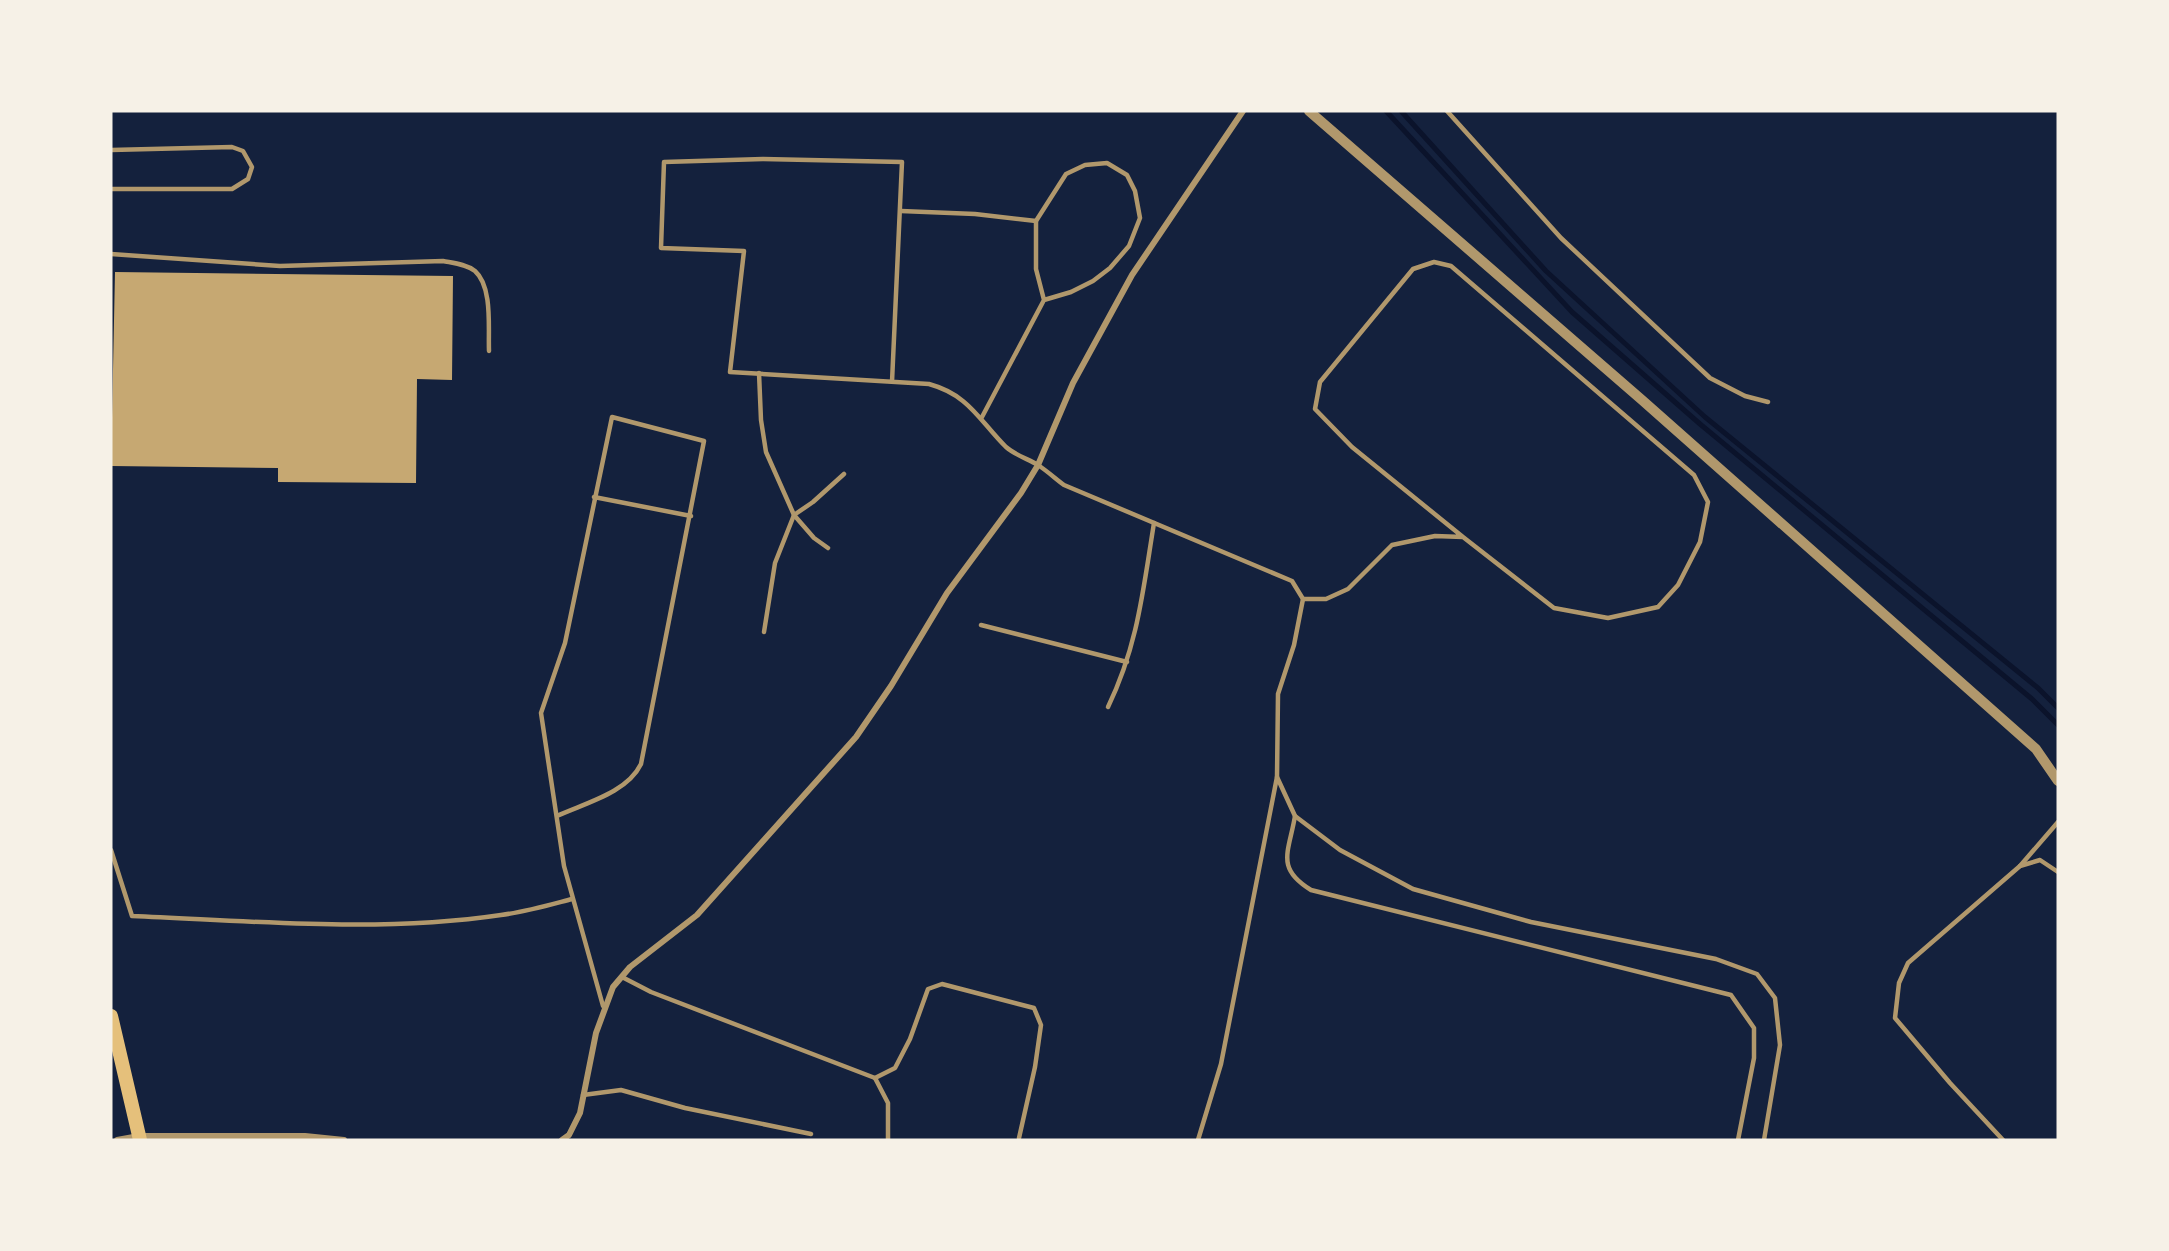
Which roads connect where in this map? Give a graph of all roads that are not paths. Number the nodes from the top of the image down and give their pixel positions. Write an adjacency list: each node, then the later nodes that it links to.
1 (1243, 111): 15 (street)
2 (1309, 111): 29 (street)
3 (1447, 111): 13 (lane)
4 (111, 150): 5 (lane)
5 (111, 189)
6 (901, 211): 7 (lane); 11 (lane); 12 (lane)
7 (1036, 220): 9 (lane); 9 (lane)
8 (111, 254): 10 (lane)
9 (1044, 300): 14 (lane)
10 (489, 351)
11 (759, 373): 12 (lane); 18 (lane)
12 (892, 381): 14 (lane)
13 (1768, 402)
14 (982, 417): 15 (lane)
15 (1038, 465): 20 (lane); 37 (street)
16 (844, 474): 18 (lane)
17 (594, 497): 19 (lane); 19 (lane); 30 (lane)
18 (794, 515): 22 (lane); 25 (lane)
19 (691, 516): 30 (lane)
20 (1154, 523): 23 (lane); 26 (lane)
21 (1463, 537): 21 (lane); 23 (lane)
22 (828, 548)
23 (1303, 599): 28 (lane)
24 (981, 625): 26 (lane)
25 (764, 632)
26 (1126, 662): 27 (lane)
27 (1108, 707)
28 (1277, 777): 31 (lane); 49 (lane)
29 (2058, 781)
30 (556, 816): 36 (lane)
31 (1295, 816): 50 (lane); 51 (lane)
32 (2058, 822): 34 (lane)
33 (111, 850): 36 (lane)
34 (2020, 866): 35 (lane); 52 (lane)
35 (2058, 872)
36 (572, 899): 38 (lane)
37 (622, 977): 38 (street); 40 (lane)
38 (603, 1006): 41 (street)
39 (111, 1016): 43 (main road)
40 (875, 1078): 44 (lane); 48 (lane)
41 (584, 1095): 42 (lane); 47 (street)
42 (811, 1134)
43 (140, 1138): 45 (street); 46 (street)
44 (1019, 1138)
45 (117, 1140)
46 (344, 1140)
47 (562, 1140)
48 (888, 1140)
49 (1198, 1140)
50 (1738, 1140)
51 (1764, 1140)
52 (2003, 1140)

